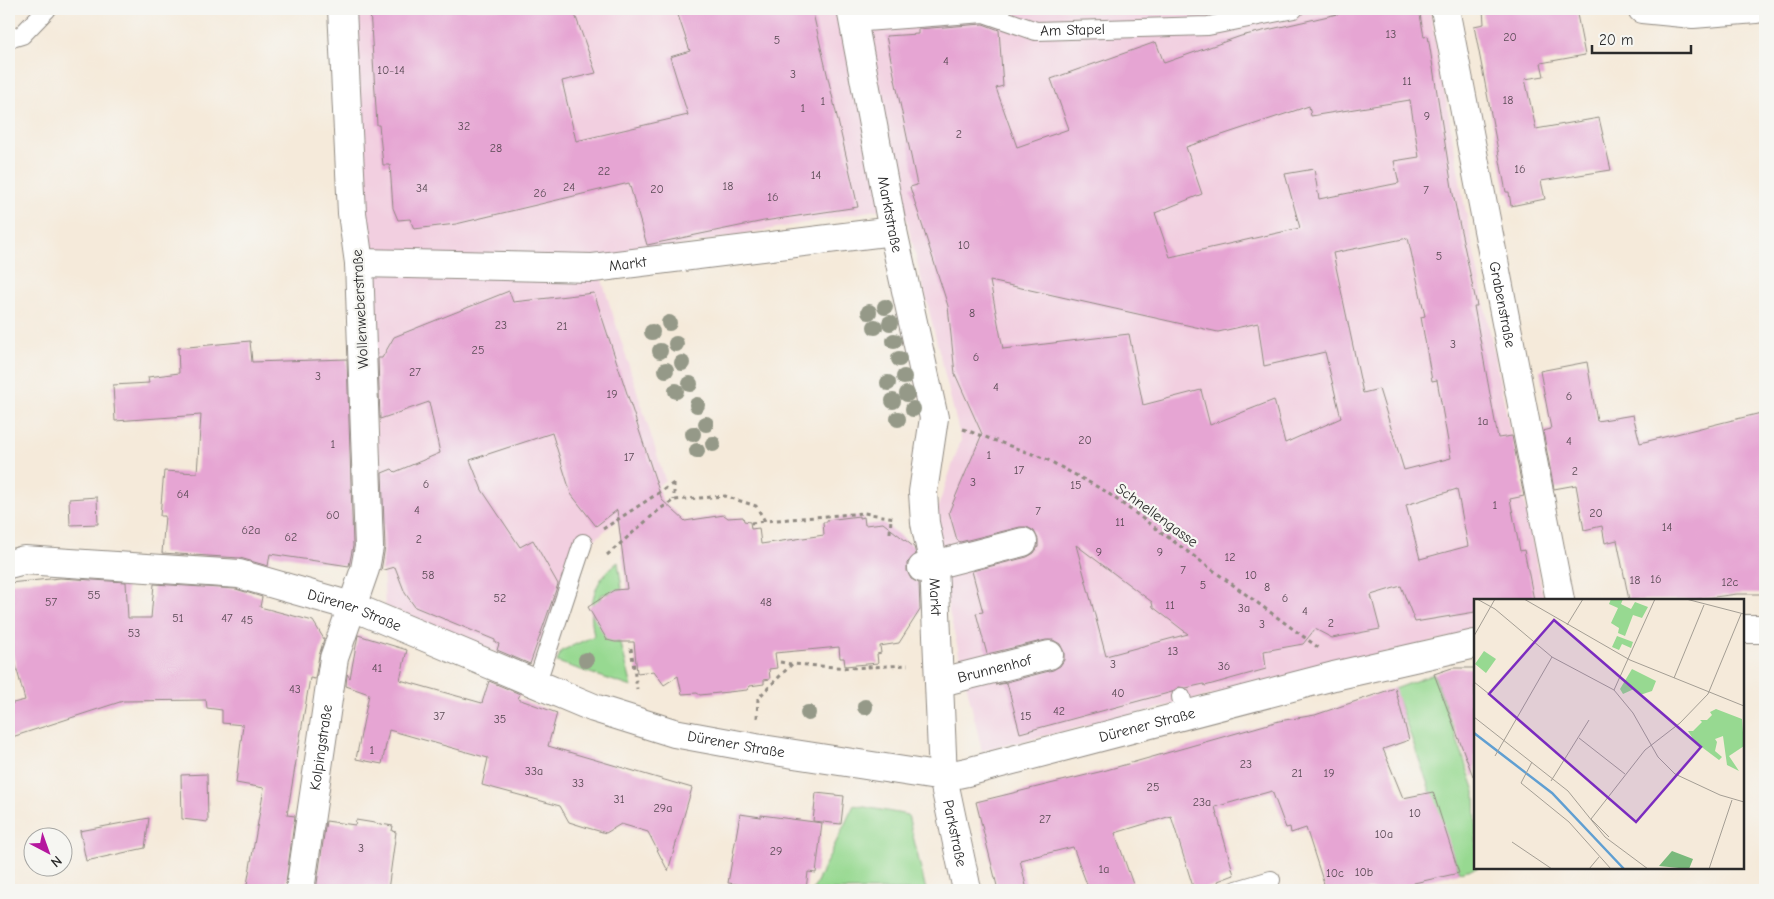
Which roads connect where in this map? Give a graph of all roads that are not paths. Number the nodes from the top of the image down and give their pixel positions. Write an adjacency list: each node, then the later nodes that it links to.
1 (47, 9): 8 (lane)
2 (342, 9): 10 (street, Wollenweberstraße)
3 (1294, 9): 7 (lane, Am Stapel)
4 (1445, 9): 16 (street, Grabenstraße)
5 (1642, 9): 6 (street)
6 (1756, 9)
7 (851, 16): 9 (street, Marktstraße)
8 (9, 39)
9 (894, 232): 10 (street, Markt); 11 (street, Marktstraße)
10 (359, 263): 17 (street, Wollenweberstraße)
11 (934, 418): 15 (street, Markt)
12 (1023, 542): 15 (street)
13 (583, 543): 23 (lane)
14 (9, 564): 17 (street, Dürener Straße)
15 (928, 566): 22 (street, Markt)
16 (1560, 599)
17 (351, 606): 23 (street, Dürener Straße); 26 (street, Kolpingstraße)
18 (1744, 629): 19 (street)
19 (1765, 629)
20 (1474, 644): 24 (street, Dürener Straße)
21 (1049, 655): 22 (street, Brunnenhof)
22 (940, 676): 24 (street, Markt)
23 (536, 684): 24 (street, Dürener Straße)
24 (943, 776): 27 (street, Parkstraße)
25 (1271, 880): 28 (lane)
26 (300, 890)
27 (967, 890)
28 (1237, 890)

